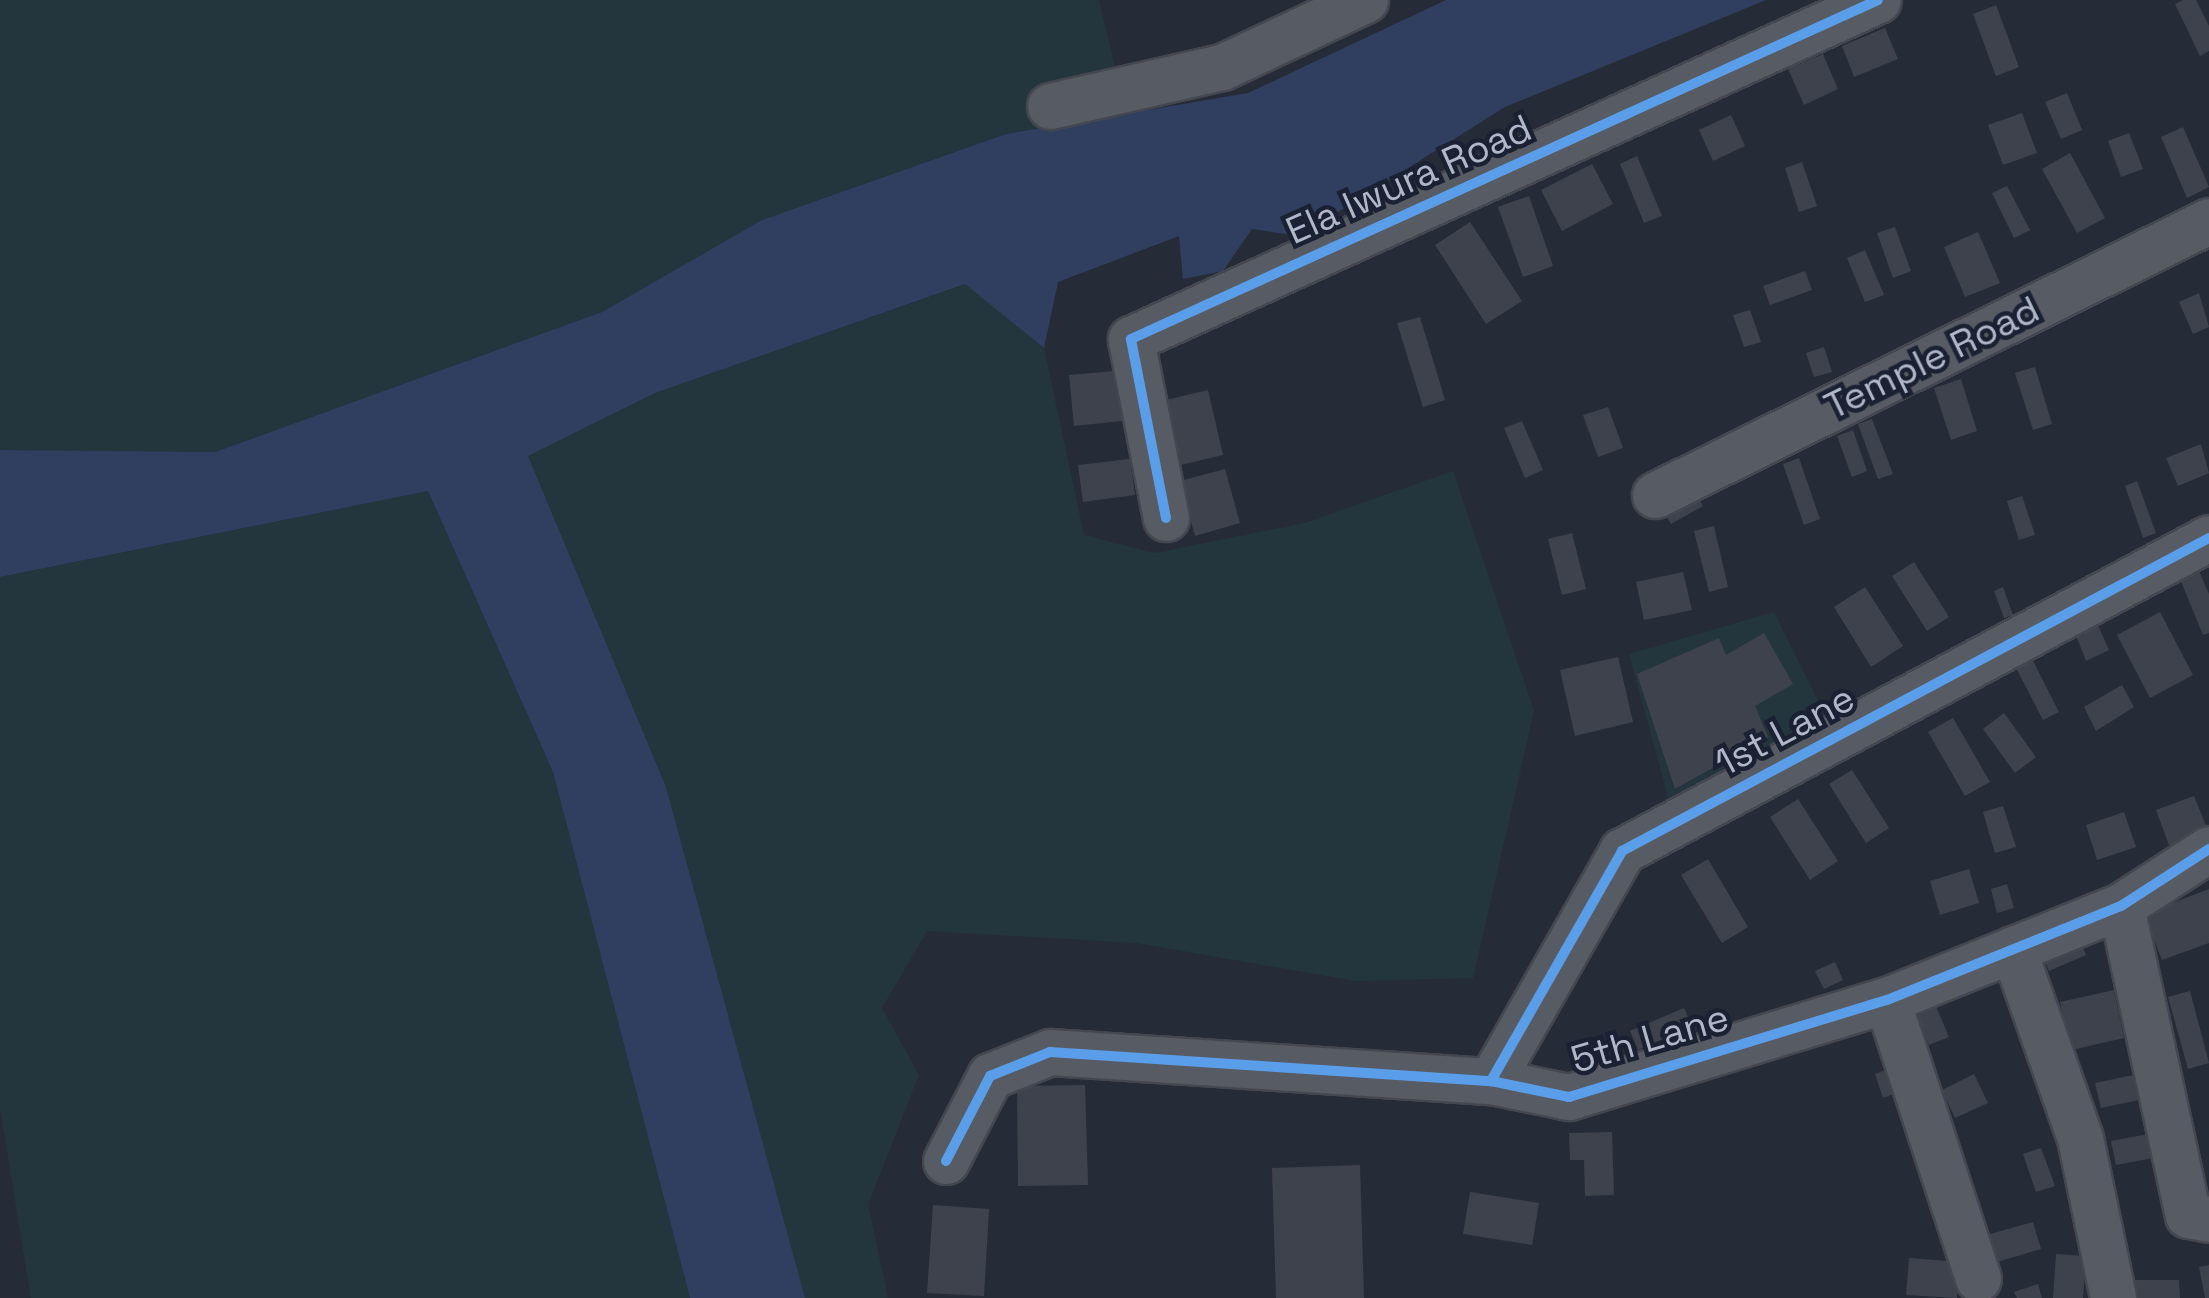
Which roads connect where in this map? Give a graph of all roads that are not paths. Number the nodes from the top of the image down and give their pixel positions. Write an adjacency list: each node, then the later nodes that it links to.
1 (1364, 0): 3 (street)
2 (1878, 0): 6 (street, Ela Iwura Road)
3 (1050, 106)
4 (2209, 221): 5 (street, Temple Road)
5 (1655, 495)
6 (1166, 518)
7 (2209, 538): 12 (street, 1st Lane)
8 (2209, 849): 9 (street, 5th Lane)
9 (2121, 906): 10 (street, 5th Lane); 14 (street)
10 (2014, 949): 11 (street, 5th Lane); 16 (street)
11 (1887, 1000): 12 (street, 5th Lane); 15 (street)
12 (1491, 1081): 13 (street, 5th Lane)
13 (946, 1160)
14 (2209, 1219)
15 (1978, 1279)
16 (2114, 1298)

